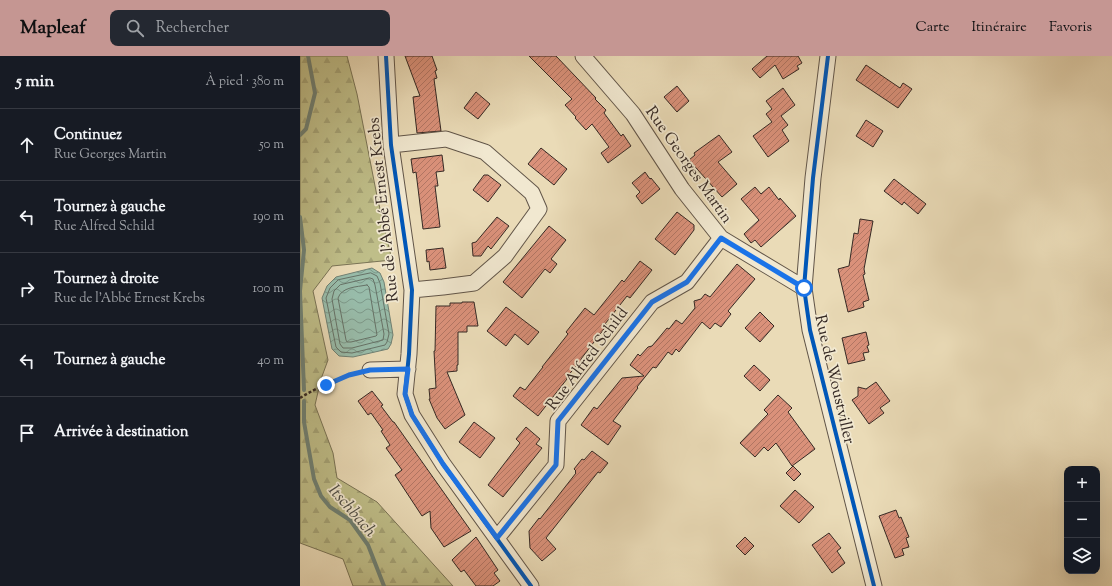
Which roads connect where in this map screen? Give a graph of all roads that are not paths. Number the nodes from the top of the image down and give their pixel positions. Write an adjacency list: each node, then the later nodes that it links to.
1 (386, 56): 4 (street, Rue de l'Abbé Ernest Krebs)
2 (583, 56): 5 (street, Rue Georges Martin)
3 (828, 56): 6 (street, Rue de Woustviller)
4 (391, 145): 7 (street, Rue de l'Abbé Ernest Krebs); 7 (street)
5 (721, 238): 6 (street, Rue Georges Martin); 10 (street, Rue Alfred Schild)
6 (804, 288): 12 (street, Rue de Woustviller)
7 (412, 290): 8 (street, Rue de l'Abbé Ernest Krebs)
8 (408, 369): 9 (street); 10 (street, Rue de l'Abbé Ernest Krebs)
9 (370, 370)
10 (497, 538): 11 (street, Rue de l'Abbé Ernest Krebs)
11 (531, 586)
12 (874, 586)

